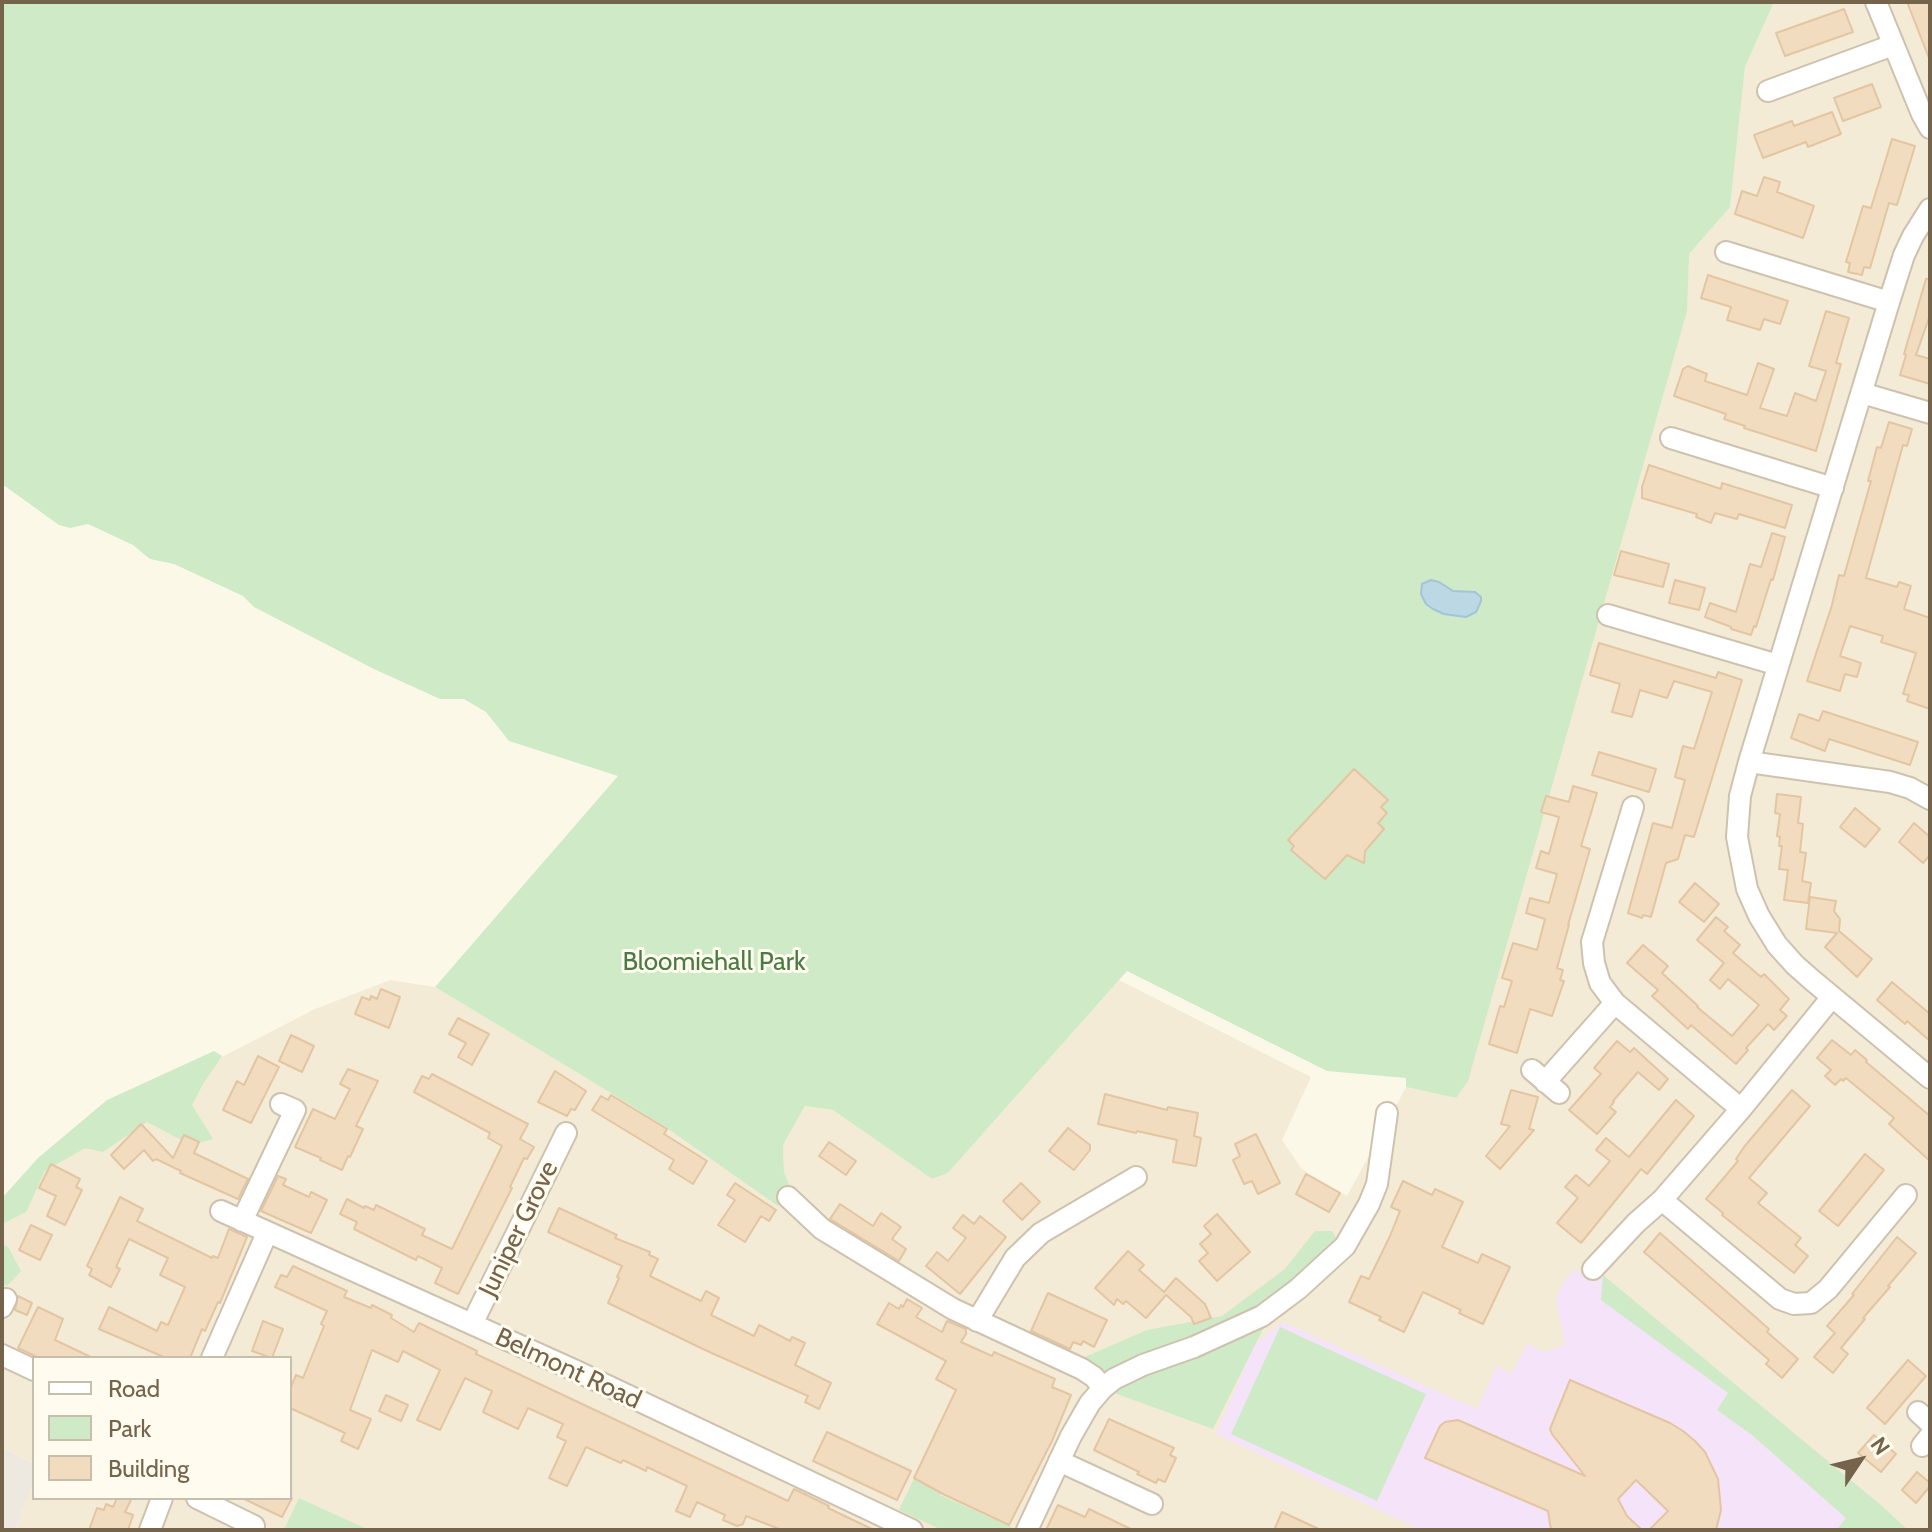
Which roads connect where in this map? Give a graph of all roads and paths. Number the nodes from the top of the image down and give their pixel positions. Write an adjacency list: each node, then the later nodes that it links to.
1 (1876, 2): 2 (street)
2 (1893, 45): 3 (street); 4 (street)
3 (1768, 91)
4 (1930, 128)
5 (1930, 209): 7 (street)
6 (1738, 250): 7 (street)
7 (1889, 302): 8 (street)
8 (1862, 393): 9 (street); 11 (street)
9 (1930, 413)
10 (1686, 436): 11 (street)
11 (1833, 488): 13 (street)
12 (1622, 613): 13 (street)
13 (1778, 665): 14 (street)
14 (1749, 762): 15 (street); 17 (street)
15 (1930, 799)
16 (1633, 807): 18 (street)
17 (1832, 997): 19 (street); 22 (street)
18 (1615, 1003): 20 (street); 22 (street)
19 (1930, 1078)
20 (1545, 1082)
21 (281, 1104): 30 (street)
22 (1741, 1109): 28 (street)
23 (1387, 1113): 38 (street)
24 (566, 1133): 34 (street, Juniper Grove)
25 (1136, 1177): 33 (street)
26 (1906, 1195): 28 (street)
27 (788, 1197): 33 (street)
28 (1662, 1200): 32 (street)
29 (221, 1211): 30 (street, Belmont Road)
30 (242, 1221): 31 (street, Belmont Road)
31 (267, 1233): 34 (street, Belmont Road); 36 (street)
32 (1593, 1269)
33 (977, 1321): 38 (street)
34 (472, 1324): 45 (street, Belmont Road)
35 (2, 1355): 37 (street)
36 (213, 1356)
37 (32, 1369)
38 (1103, 1388): 39 (street)
39 (1059, 1461): 42 (street); 46 (street)
40 (161, 1500): 44 (street)
41 (201, 1500): 43 (street)
42 (1152, 1504)
43 (254, 1526)
44 (150, 1530)
45 (912, 1530)
46 (1027, 1530)

